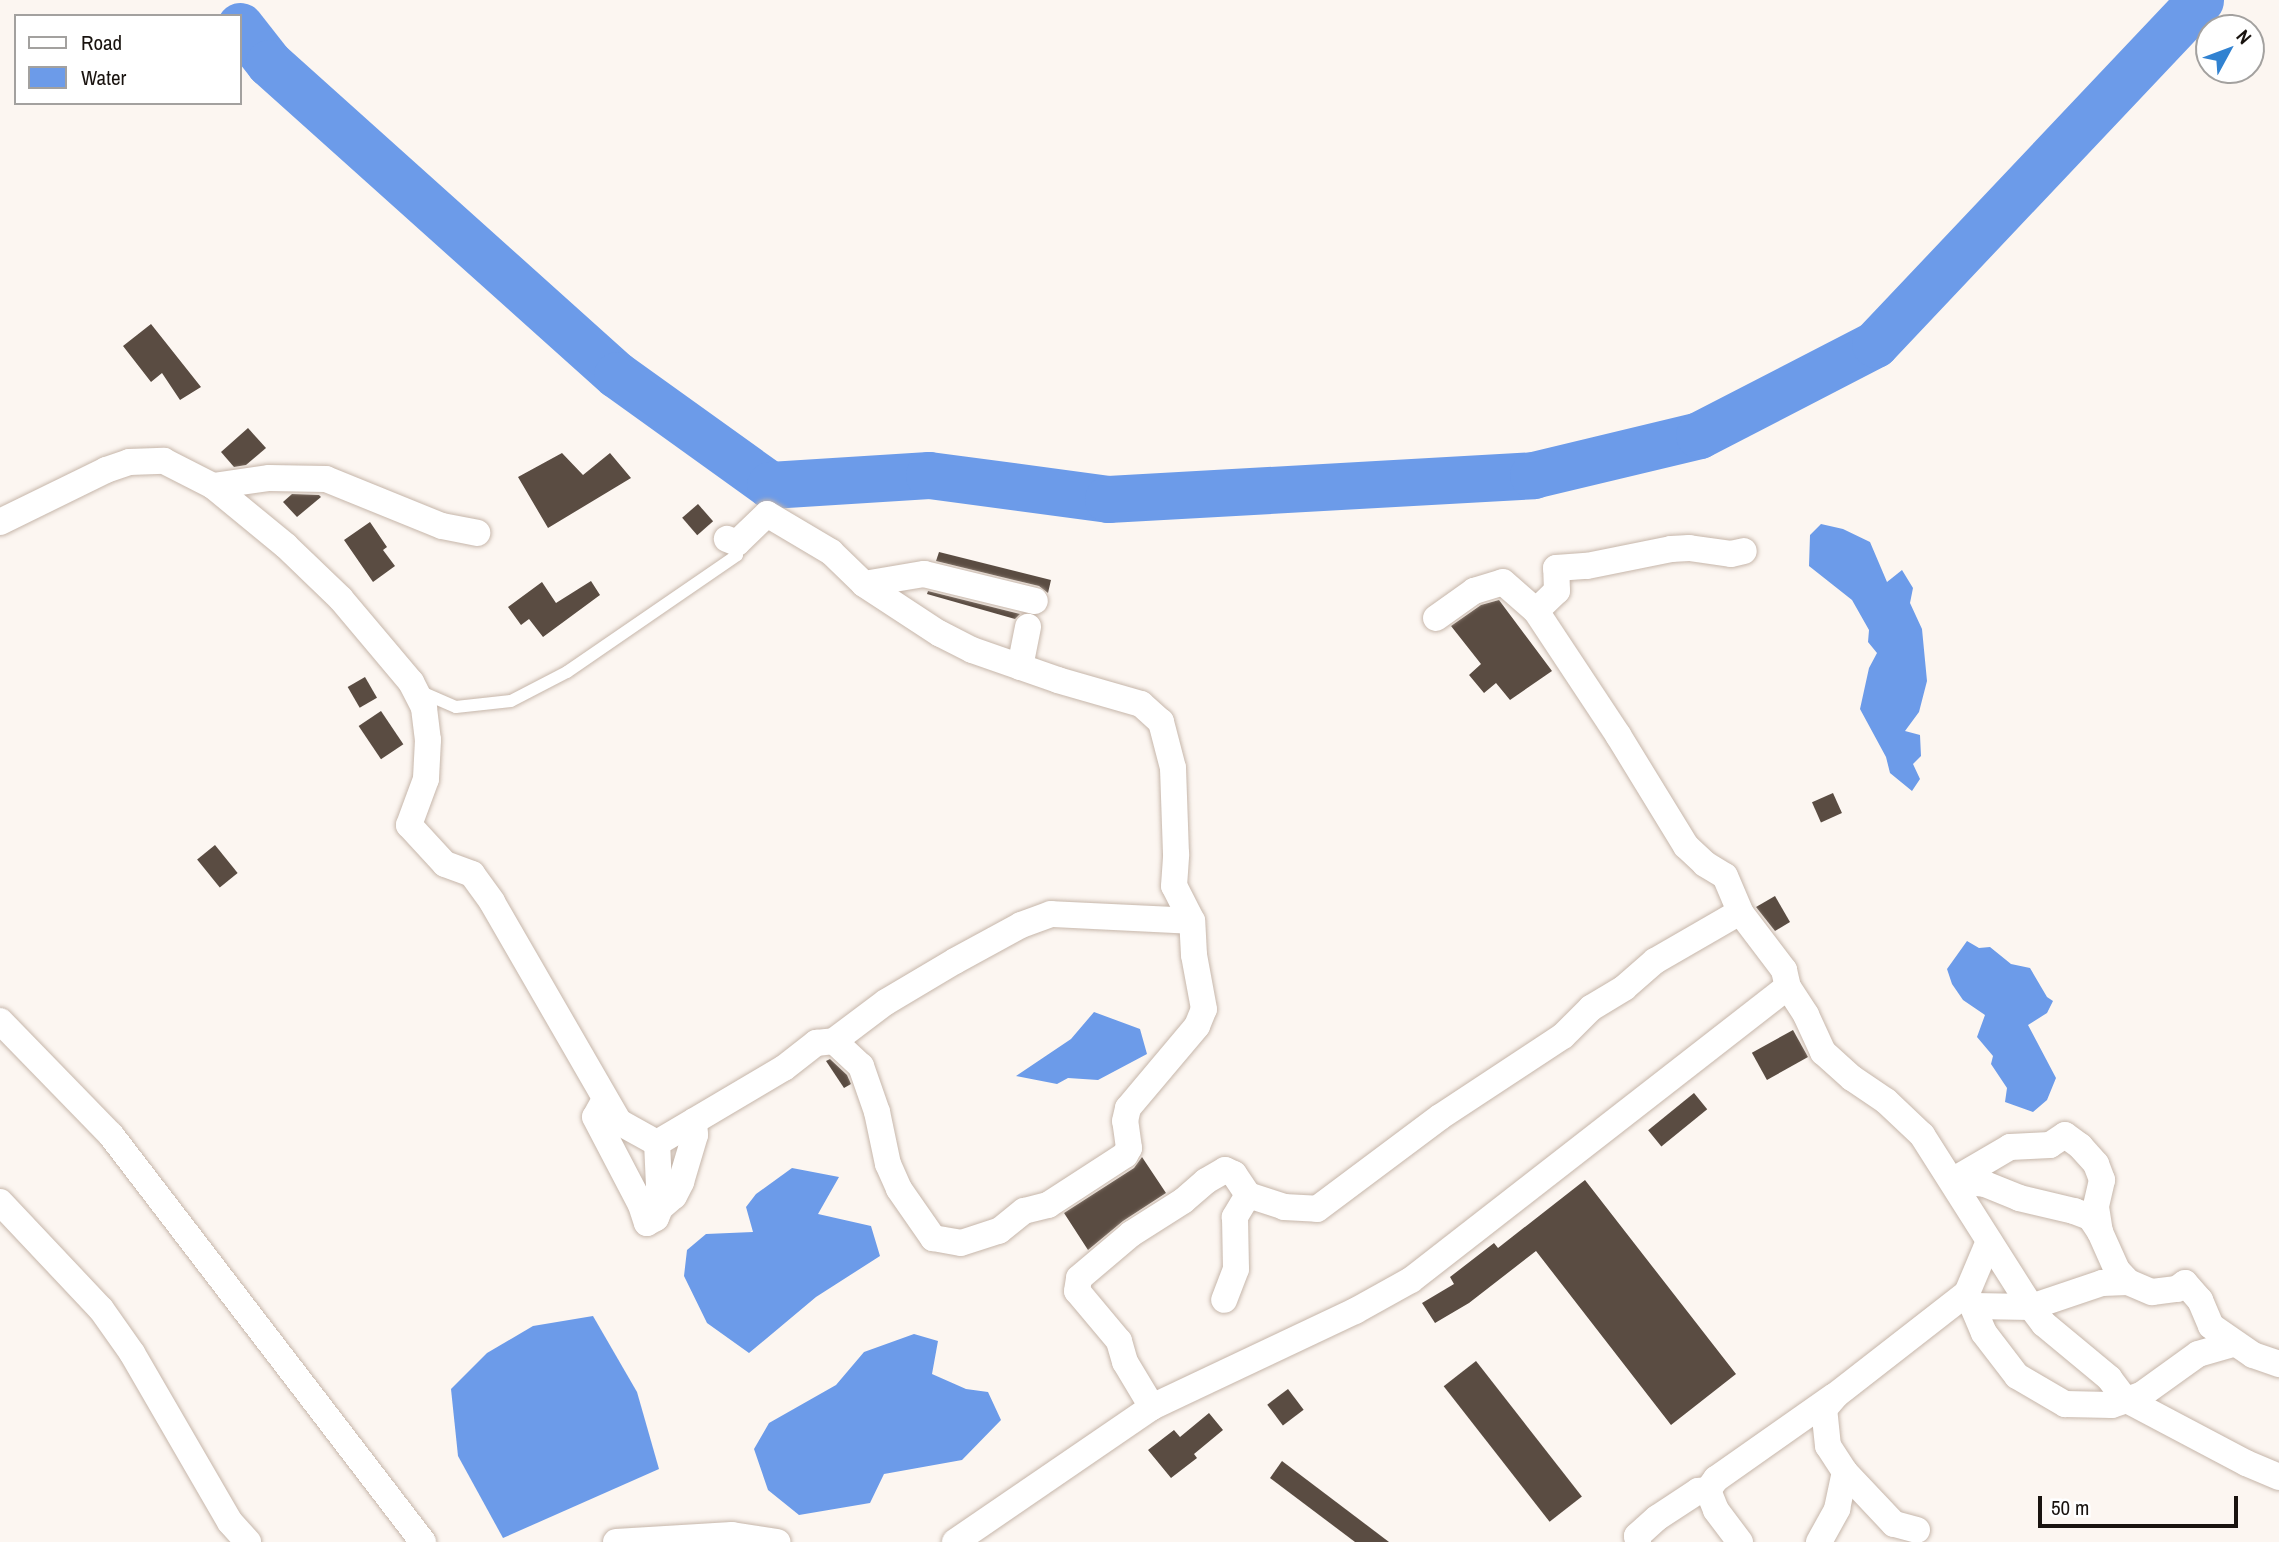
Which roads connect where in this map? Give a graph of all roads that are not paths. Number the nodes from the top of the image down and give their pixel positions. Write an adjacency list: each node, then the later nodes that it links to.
1 (213, 486): 2 (street); 3 (street); 12 (street)
2 (0, 522)
3 (477, 533)
4 (732, 541): 6 (street); 12 (lane)
5 (1744, 551): 8 (street)
6 (864, 584): 7 (street); 11 (street)
7 (1035, 601)
8 (1536, 611): 9 (street); 13 (street)
9 (1436, 618)
10 (1028, 627): 11 (street)
11 (1020, 667): 15 (street)
12 (415, 690): 20 (street)
13 (1740, 912): 17 (street); 24 (street)
14 (1154, 921): 15 (street); 16 (street); 19 (street)
15 (1192, 921): 16 (street)
16 (1196, 964): 19 (street)
17 (1788, 987): 23 (street); 37 (street)
18 (0, 1021): 44 (street)
19 (834, 1041): 21 (street)
20 (604, 1100): 22 (street); 26 (street)
21 (694, 1121): 22 (street); 26 (street)
22 (657, 1143): 26 (street)
23 (1952, 1181): 27 (street); 27 (street); 28 (street)
24 (1248, 1195): 30 (street); 37 (street)
25 (0, 1202): 42 (street)
26 (660, 1208)
27 (2100, 1232): 29 (street)
28 (1989, 1241): 31 (street); 32 (street)
29 (2128, 1282): 32 (street); 33 (street)
30 (1224, 1300)
31 (1970, 1300): 32 (street); 35 (street); 36 (street)
32 (2031, 1307): 36 (street)
33 (2234, 1344): 34 (street); 36 (street)
34 (2279, 1364)
35 (1836, 1395): 38 (street); 40 (street)
36 (2125, 1399): 39 (street)
37 (1152, 1407): 47 (street)
38 (1845, 1472): 41 (street); 50 (street)
39 (2279, 1477)
40 (1708, 1490): 48 (street); 49 (street)
41 (1917, 1530)
42 (230, 1532): 43 (street)
43 (248, 1542)
44 (423, 1542)
45 (616, 1542): 46 (street)
46 (777, 1542)
47 (954, 1542)
48 (1638, 1542)
49 (1740, 1542)
50 (1819, 1542)

